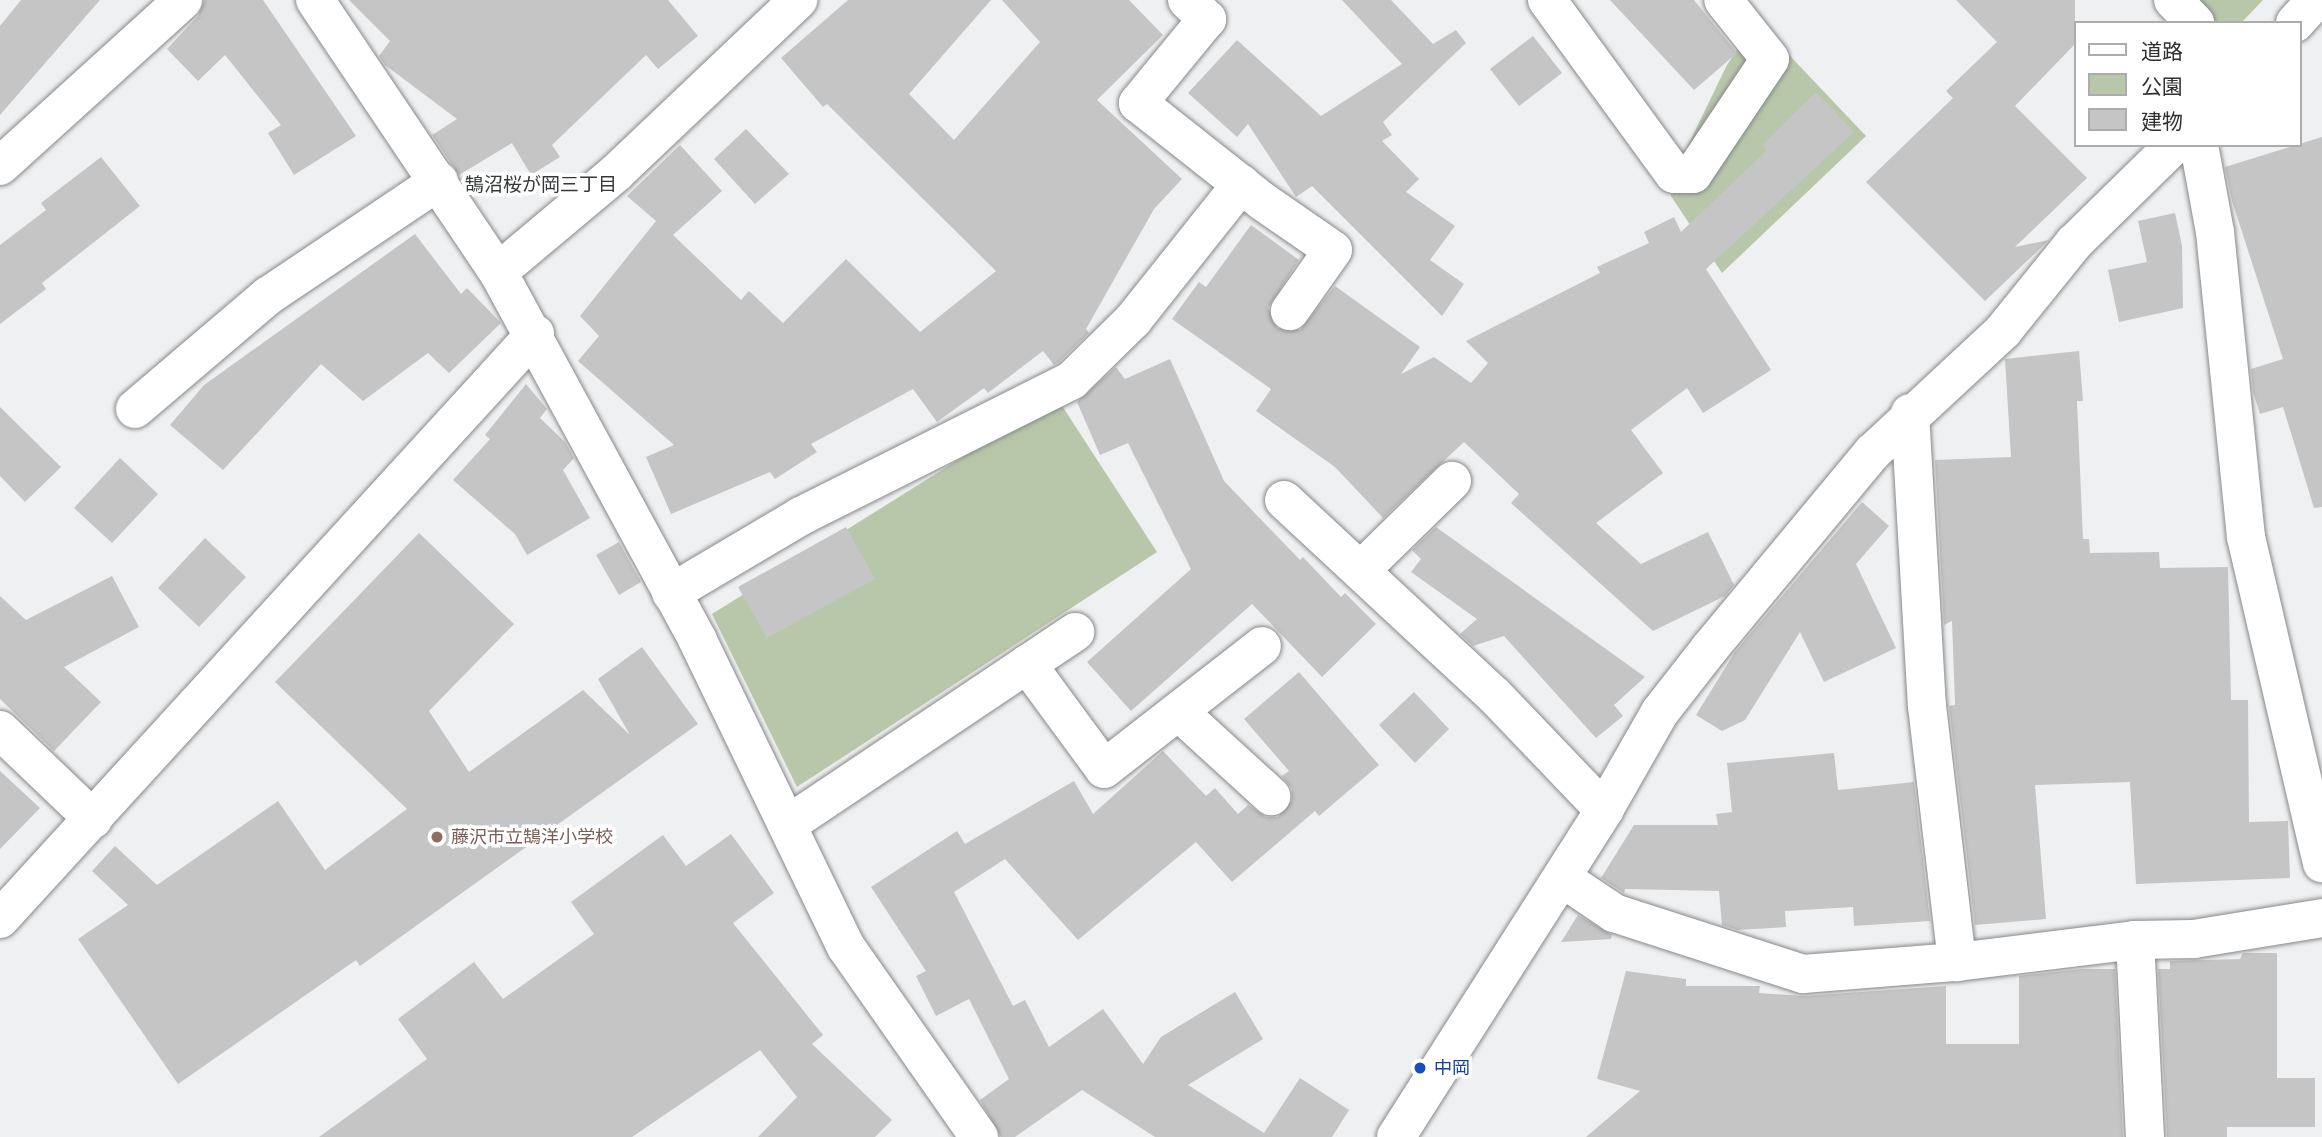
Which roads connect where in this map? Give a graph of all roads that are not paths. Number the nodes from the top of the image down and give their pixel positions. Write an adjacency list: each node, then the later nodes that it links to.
1 (183, 0): 13 (street)
2 (315, 0): 14 (street)
3 (798, 0): 16 (street)
4 (1187, 0): 15 (street)
5 (1547, 0): 6 (street)
6 (1723, 0)
7 (2173, 0): 9 (street)
8 (2316, 0): 10 (street)
9 (2193, 21)
10 (2297, 21)
11 (2172, 147): 20 (street)
12 (2199, 147): 34 (street)
13 (0, 166)
14 (439, 181): 16 (street); 19 (street)
15 (1241, 184): 17 (street); 24 (street)
16 (498, 272): 18 (street)
17 (1290, 311)
18 (535, 334): 24 (street); 32 (street)
19 (135, 409)
20 (1910, 414): 31 (street); 39 (street)
21 (1452, 481): 23 (street)
22 (1284, 499): 23 (street)
23 (1362, 569): 31 (street)
24 (671, 593): 33 (street)
25 (1075, 632): 27 (street)
26 (1262, 646): 28 (street)
27 (1027, 664): 28 (street); 33 (street)
28 (1179, 712): 30 (street)
29 (0, 730): 32 (street)
30 (1271, 796)
31 (1604, 810): 35 (street)
32 (93, 819): 37 (street)
33 (787, 825): 40 (street)
34 (2322, 863)
35 (1562, 878): 39 (street); 41 (street)
36 (2322, 918): 38 (street)
37 (0, 919)
38 (2135, 940): 39 (street); 42 (street)
39 (1957, 962)
40 (979, 1137)
41 (1396, 1137)
42 (2145, 1137)

